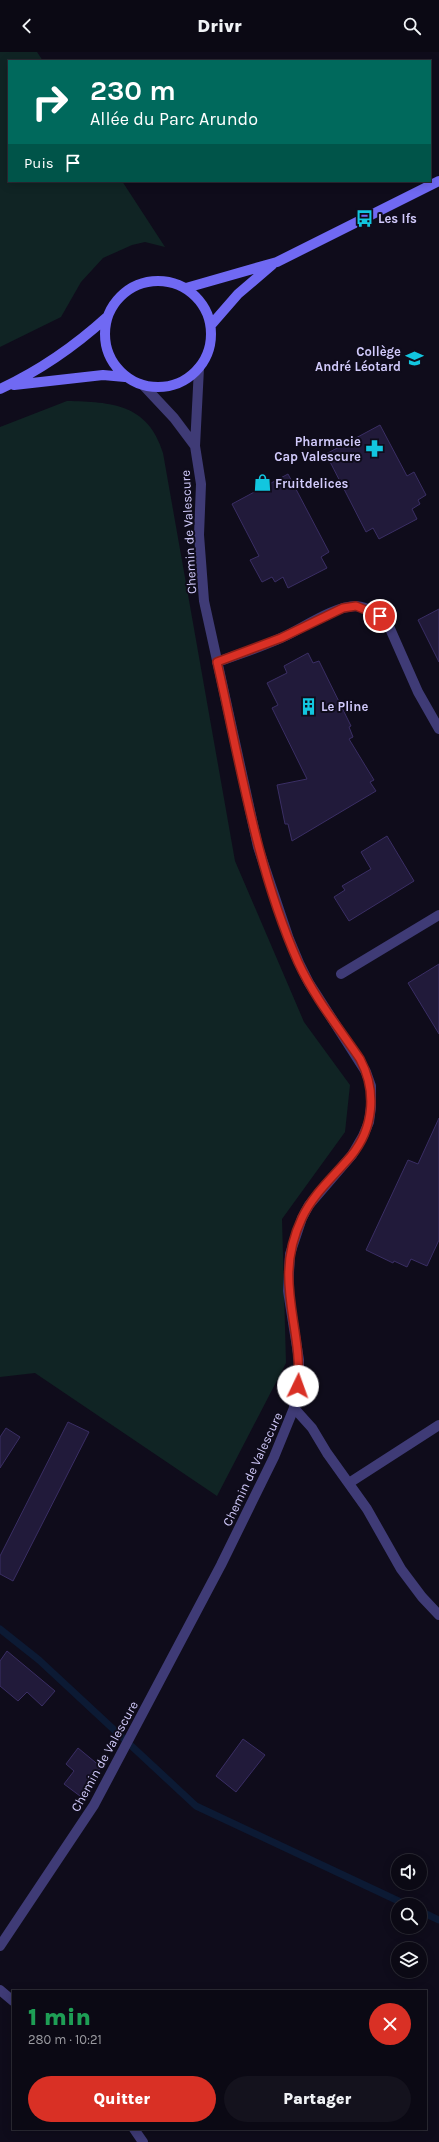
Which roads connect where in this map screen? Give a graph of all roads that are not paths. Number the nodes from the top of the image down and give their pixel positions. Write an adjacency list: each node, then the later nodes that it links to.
1 (439, 181): 2 (main road)
2 (277, 262): 3 (main road); 5 (main road)
3 (186, 288): 4 (main road); 5 (main road)
4 (107, 317): 7 (main road); 9 (main road)
5 (211, 325): 6 (main road)
6 (199, 368): 8 (main road); 10 (street, Chemin de Valescure)
7 (125, 377): 8 (main road); 9 (main road)
8 (144, 386): 10 (street, Chemin de Valescure)
9 (4, 387)
10 (195, 446): 11 (street, Chemin de Valescure)
11 (217, 662): 12 (street); 15 (street, Chemin de Valescure)
12 (439, 729)
13 (439, 915): 14 (street)
14 (341, 974)
15 (294, 1408): 17 (street); 19 (street, Chemin de Valescure)
16 (439, 1426): 17 (street)
17 (349, 1483): 18 (street)
18 (439, 1615)
19 (0, 1946)
20 (0, 1990): 21 (street)
21 (12, 2000)
22 (135, 2130): 23 (street)
23 (143, 2142)

